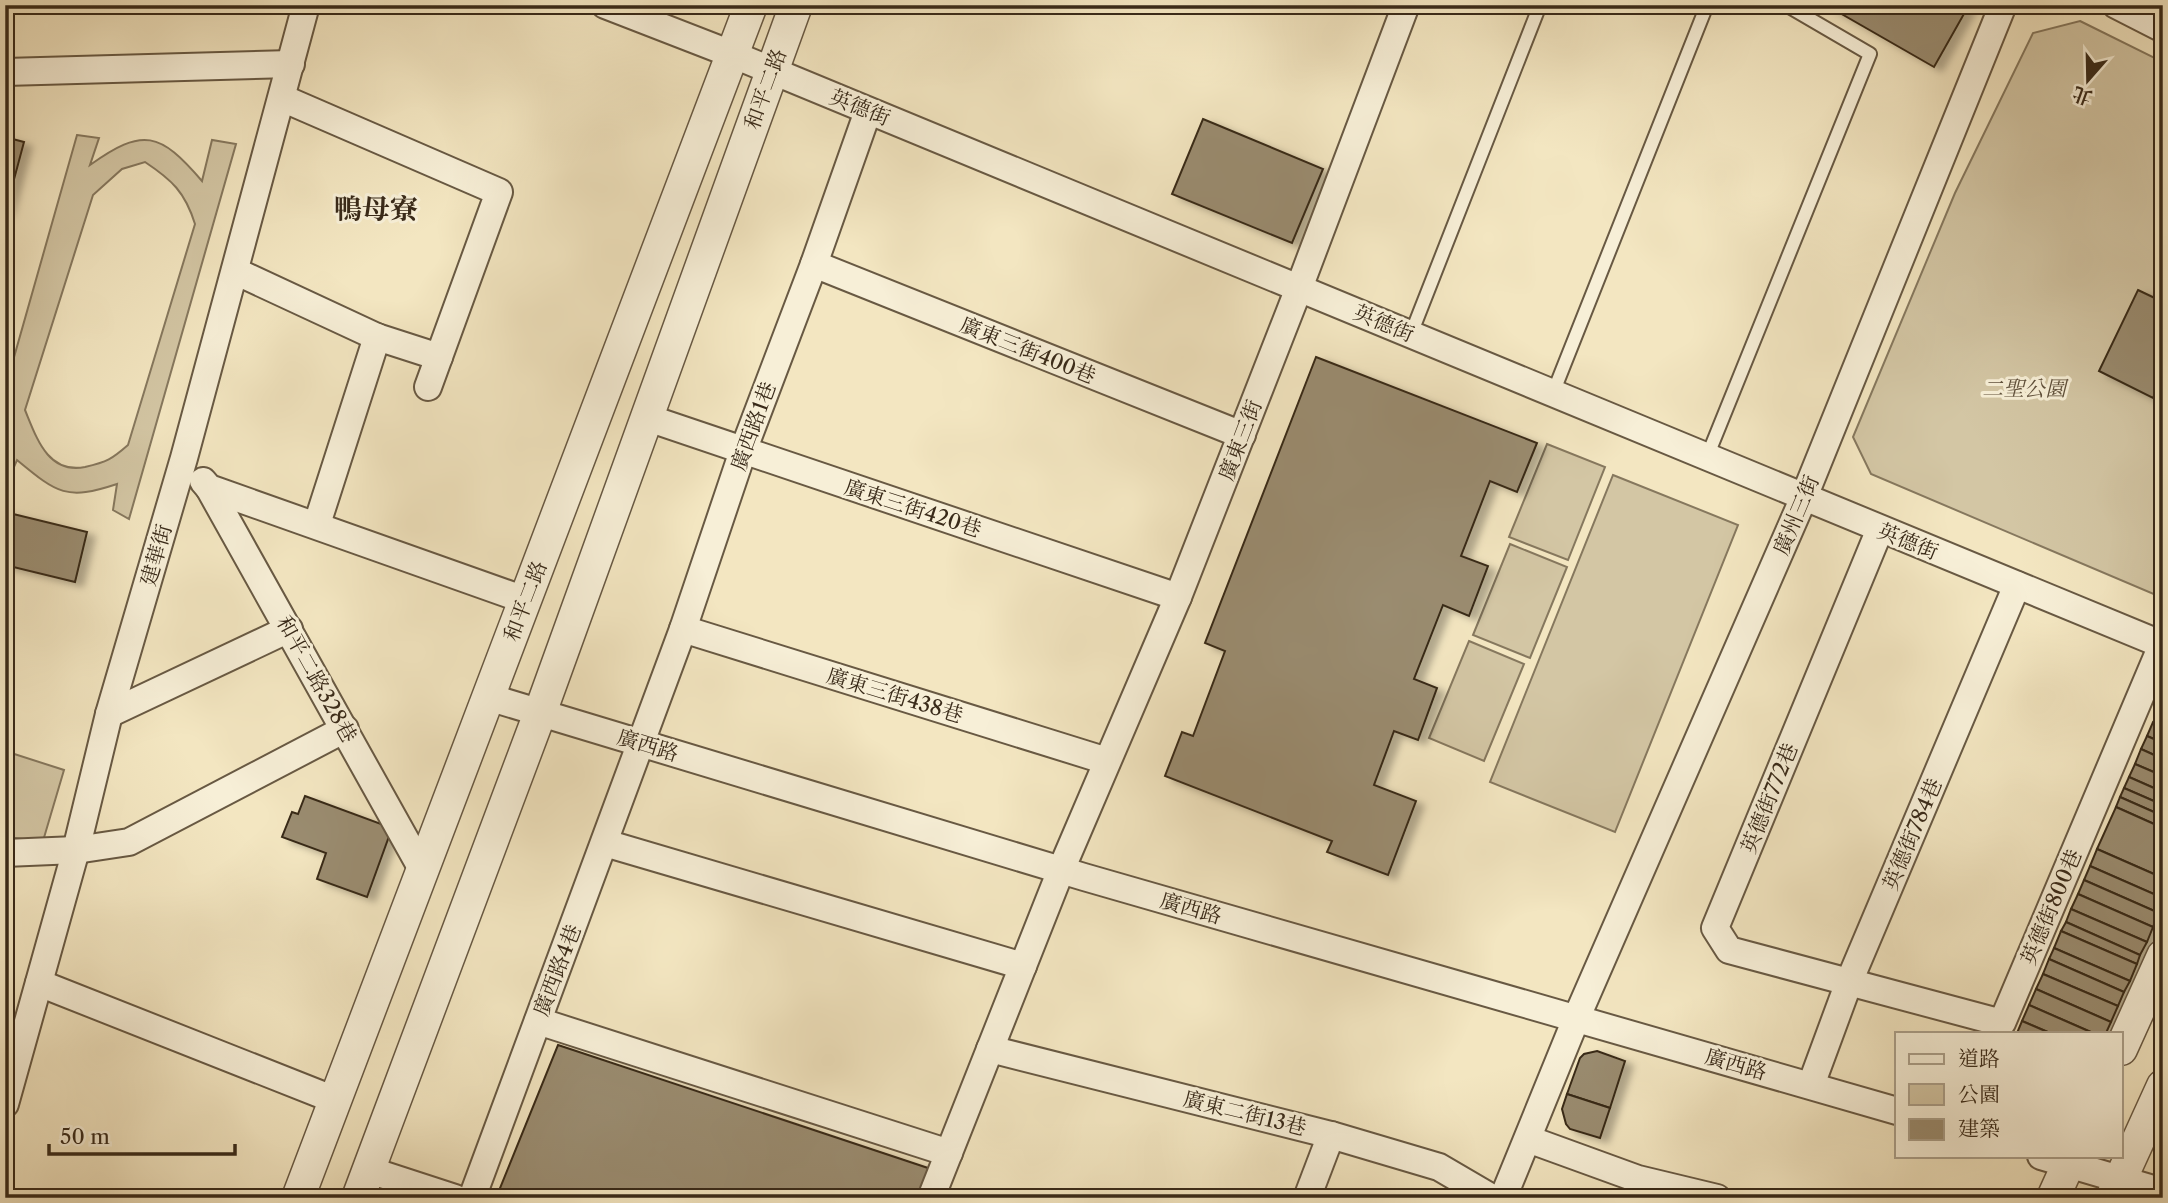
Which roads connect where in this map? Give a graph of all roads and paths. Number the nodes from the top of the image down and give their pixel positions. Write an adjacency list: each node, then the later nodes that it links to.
1 (306, 5): 13 (street, 建華街)
2 (605, 5): 12 (street, 英德街)
3 (751, 5): 12 (street, 和平二路)
4 (796, 5): 14 (street, 和平二路)
5 (1406, 5): 20 (street, 廣東三街)
6 (1540, 5): 21 (lane)
7 (1707, 5): 25 (lane)
8 (1786, 5): 29 (lane)
9 (2003, 5): 32 (street, 廣州三街)
10 (2116, 5): 11 (street)
11 (2163, 29)
12 (734, 55): 14 (street, 英德街); 37 (street, 和平二路)
13 (291, 64): 15 (street); 16 (street, 建華街)
14 (772, 71): 17 (street, 英德街); 26 (street, 和平二路)
15 (5, 72)
16 (282, 98): 19 (street, 建華街); 23 (street)
17 (868, 111): 18 (street, 廣西路1巷); 20 (street, 英德街)
18 (814, 264): 27 (street, 廣東三街400巷); 28 (street, 廣西路1巷)
19 (235, 271): 22 (street); 30 (street, 建華街)
20 (1299, 288): 21 (street, 英德街); 27 (street, 廣東三街)
21 (1411, 334): 25 (street, 英德街)
22 (377, 337): 23 (street); 33 (street)
23 (439, 357): 24 (street)
24 (428, 387)
25 (1553, 393): 29 (street, 英德街)
26 (648, 418): 28 (street, 廣東三街420巷); 42 (street, 和平二路)
27 (1242, 435): 36 (street, 廣東三街)
28 (743, 451): 36 (street, 廣東三街420巷); 39 (street, 廣西路1巷)
29 (1707, 457): 32 (street, 英德街)
30 (184, 458): 31 (street, 和平二路328巷); 43 (street, 建華街)
31 (209, 488): 33 (street); 38 (street, 和平二路328巷)
32 (1804, 497): 34 (street, 英德街); 56 (street, 廣州三街)
33 (317, 524): 37 (street)
34 (1880, 529): 35 (street, 英德街); 54 (street, 英德街772巷)
35 (2017, 585): 40 (street, 英德街); 54 (street, 英德街784巷)
36 (1178, 597): 46 (street, 廣東三街)
37 (525, 600): 41 (street, 和平二路)
38 (289, 629): 43 (street); 44 (street, 和平二路328巷)
39 (683, 629): 45 (street, 廣西路1巷); 46 (street, 廣東三街438巷)
40 (2163, 645): 54 (street, 英德街800巷)
41 (488, 698): 42 (street, 廣西路); 51 (street, 和平二路)
42 (540, 713): 45 (street, 廣西路); 69 (street, 和平二路)
43 (109, 714): 48 (street, 建華街)
44 (345, 729): 48 (street); 51 (street, 和平二路328巷)
45 (642, 743): 47 (street, 廣西路4巷); 50 (street, 廣西路)
46 (1107, 761): 50 (street, 廣東三街)
47 (605, 843): 53 (street); 57 (street, 廣西路4巷)
48 (76, 850): 49 (street); 55 (street, 建華街)
49 (5, 853)
50 (1061, 870): 53 (street, 廣東三街); 56 (street, 廣西路)
51 (423, 871): 62 (street, 和平二路)
52 (2163, 956): 58 (street)
53 (1023, 966): 59 (street, 廣東三街)
54 (1849, 982): 60 (street, 英德街784巷)
55 (39, 983): 62 (street); 63 (street, 建華街)
56 (1576, 1019): 60 (street, 廣西路); 66 (street, 廣州三街)
57 (538, 1021): 67 (street); 75 (street, 廣西路4巷)
58 (2122, 1047)
59 (990, 1049): 65 (street, 廣東二街13巷); 67 (street, 廣東三街)
60 (1811, 1085): 64 (street, 廣西路)
61 (2163, 1086): 71 (street)
62 (335, 1100): 73 (street, 和平二路)
63 (5, 1104)
64 (1895, 1110)
65 (1331, 1135): 77 (street); 78 (street, 廣東二街13巷)
66 (1528, 1139): 70 (street); 79 (street, 廣州三街)
67 (949, 1153): 76 (street, 廣東三街)
68 (2060, 1158): 71 (street); 81 (street)
69 (363, 1184): 74 (street)
70 (1641, 1189): 80 (street)
71 (2116, 1189): 72 (street)
72 (2163, 1192)
73 (298, 1198)
74 (455, 1198)
75 (472, 1198)
76 (931, 1198)
77 (1307, 1198)
78 (1492, 1198)
79 (1503, 1198)
80 (1717, 1198)
81 (2053, 1198)

